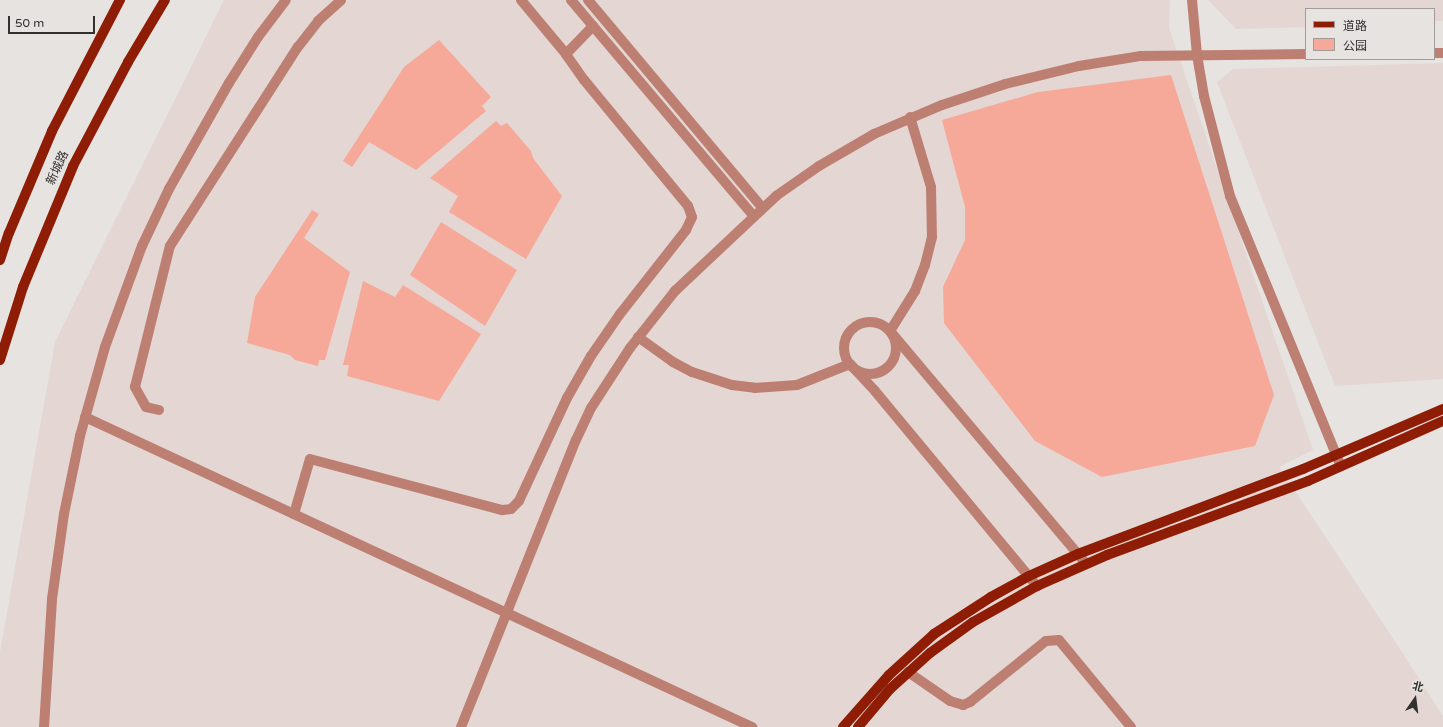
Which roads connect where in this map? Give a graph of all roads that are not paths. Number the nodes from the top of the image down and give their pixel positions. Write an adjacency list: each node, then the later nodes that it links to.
1 (120, 0): 16 (main road, 新城路)
2 (165, 0): 19 (main road, 新城路)
3 (286, 0): 23 (street)
4 (341, 0): 22 (street)
5 (521, 0): 10 (street)
6 (571, 0): 9 (street)
7 (588, 0): 14 (street)
8 (1192, 0): 12 (street)
9 (593, 26): 10 (street); 15 (street)
10 (566, 54): 27 (street)
11 (1305, 54): 12 (street)
12 (1196, 55): 13 (street); 25 (street)
13 (910, 117): 14 (street); 17 (street)
14 (762, 207): 15 (street)
15 (753, 216): 18 (street)
16 (0, 260)
17 (890, 331): 20 (street); 20 (street); 28 (street)
18 (638, 337): 20 (street); 32 (street)
19 (0, 360)
20 (850, 364): 30 (street)
21 (1443, 408): 25 (main road)
22 (158, 410)
23 (85, 417): 27 (street); 34 (street)
24 (1443, 421): 26 (main road)
25 (1337, 455): 26 (street); 28 (main road)
26 (1341, 466): 29 (main road)
27 (294, 514): 32 (street)
28 (1078, 554): 29 (street); 30 (main road)
29 (1086, 564): 31 (main road)
30 (1029, 576): 31 (street); 37 (main road)
31 (1037, 586): 33 (main road)
32 (508, 614): 35 (street); 36 (street)
33 (908, 672): 38 (main road); 39 (street)
34 (44, 727)
35 (461, 727)
36 (752, 727)
37 (843, 727)
38 (858, 727)
39 (1131, 727)

